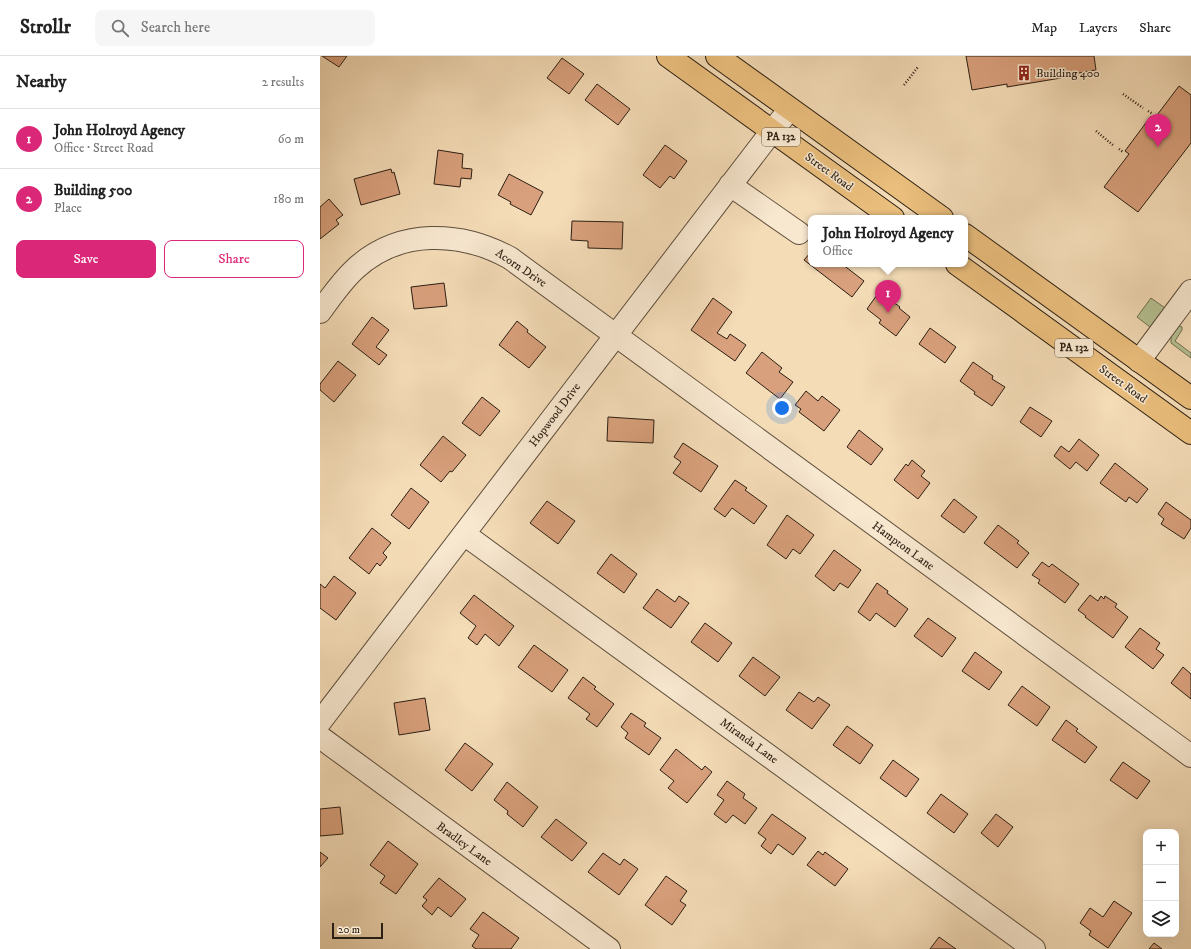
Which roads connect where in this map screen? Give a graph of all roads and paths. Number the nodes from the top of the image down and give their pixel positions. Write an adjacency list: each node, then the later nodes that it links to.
1 (668, 56): 10 (main road, Street Road / PA 132)
2 (717, 56): 7 (main road, PA 132)
3 (918, 67): 4 (path)
4 (904, 85)
5 (1123, 94): 6 (path)
6 (1143, 108)
7 (790, 109): 10 (street, Hopwood Drive); 17 (main road, PA 132)
8 (1148, 111): 9 (path)
9 (1152, 114)
10 (772, 131): 15 (street, Hopwood Drive); 16 (main road, Street Road / PA 132)
11 (1096, 132): 12 (path)
12 (1114, 146)
13 (1119, 149): 14 (path)
14 (1123, 152)
15 (730, 185): 18 (street); 23 (street, Hopwood Drive)
16 (889, 215)
17 (938, 215)
18 (799, 233)
19 (968, 237): 24 (main road, PA 132)
20 (961, 267): 26 (main road, Street Road / PA 132)
21 (1191, 291): 24 (street)
22 (320, 312): 23 (street, Acorn Drive)
23 (615, 336): 27 (street, Hopwood Drive); 30 (street, Hampton Lane)
24 (1139, 361): 25 (main road, PA 132)
25 (1191, 398)
26 (1191, 433)
27 (464, 534): 28 (street, Hopwood Drive); 32 (street, Miranda Lane)
28 (320, 722)
29 (320, 737): 31 (street, Bradley Lane)
30 (1191, 756)
31 (609, 949)
32 (1034, 949)

